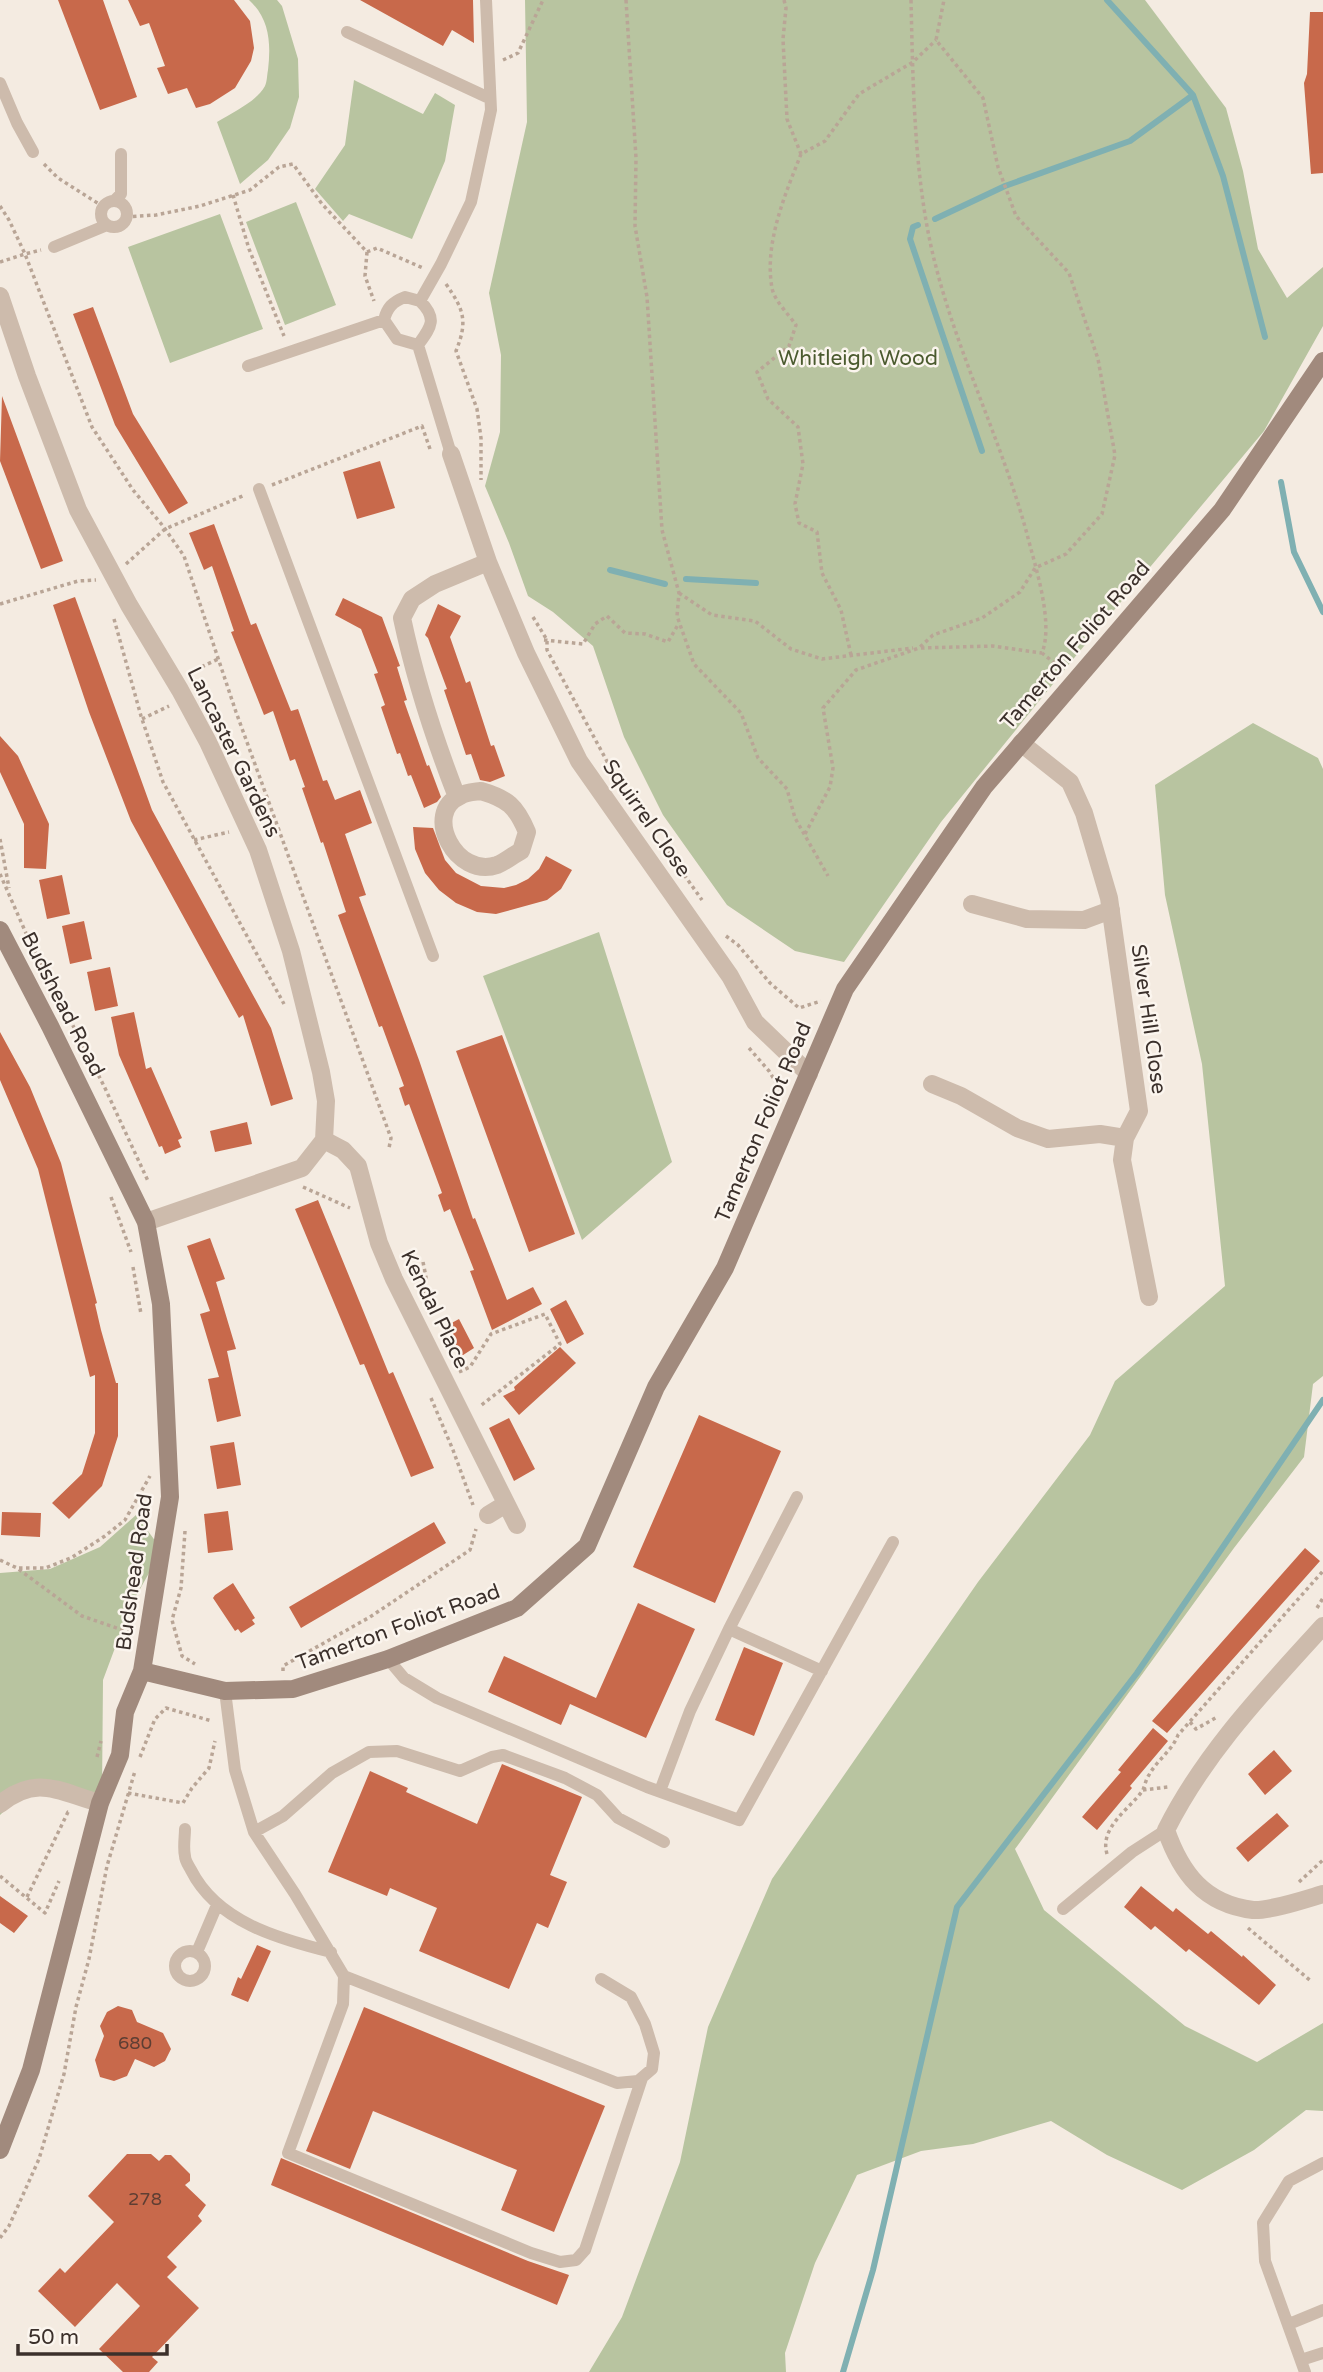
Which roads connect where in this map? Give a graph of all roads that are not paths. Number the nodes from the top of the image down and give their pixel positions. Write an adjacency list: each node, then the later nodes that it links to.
1 (486, 0): 4 (lane)
2 (348, 32): 4 (lane)
3 (0, 83): 5 (lane)
4 (489, 98): 11 (lane)
5 (33, 152)
6 (121, 154): 7 (lane)
7 (109, 204): 8 (lane); 8 (lane)
8 (107, 225): 9 (lane)
9 (54, 247)
10 (0, 296): 28 (street, Lancaster Gardens)
11 (420, 301): 12 (lane); 13 (lane)
12 (381, 321): 13 (lane); 15 (lane)
13 (418, 345): 16 (lane)
14 (1323, 361): 19 (main road, Tamerton Foliot Road)
15 (248, 366)
16 (452, 454): 18 (street, Squirrel Close)
17 (259, 489): 24 (lane)
18 (488, 562): 20 (street); 25 (street, Squirrel Close)
19 (1021, 743): 22 (street, Silver Hill Close); 25 (main road, Tamerton Foliot Road)
20 (457, 797): 20 (street)
21 (972, 904): 22 (street)
22 (1111, 910): 27 (street, Silver Hill Close)
23 (0, 930): 29 (main road, Budshead Road)
24 (433, 956)
25 (809, 1073): 38 (main road, Tamerton Foliot Road)
26 (932, 1084): 27 (street)
27 (1125, 1138): 30 (street, Silver Hill Close)
28 (324, 1140): 29 (street); 32 (street, Kendal Place)
29 (153, 1219): 39 (main road, Budshead Road)
30 (1149, 1297)
31 (797, 1497): 37 (lane)
32 (506, 1504): 33 (street); 34 (street, Kendal Place)
33 (483, 1517)
34 (517, 1525)
35 (893, 1542): 40 (lane)
36 (1323, 1626): 46 (street)
37 (729, 1629): 40 (lane); 42 (lane)
38 (387, 1659): 41 (main road, Tamerton Foliot Road); 42 (lane)
39 (142, 1671): 41 (main road, Tamerton Foliot Road); 43 (main road, Budshead Road)
40 (822, 1671): 42 (lane)
41 (225, 1690): 47 (lane)
42 (660, 1791)
43 (100, 1803): 44 (street); 57 (main road, Budshead Road)
44 (0, 1804)
45 (185, 1829): 50 (lane)
46 (1166, 1830): 49 (street); 51 (lane)
47 (254, 1832): 48 (lane); 53 (lane)
48 (664, 1842)
49 (1323, 1894)
50 (217, 1905): 52 (lane); 53 (lane)
51 (1063, 1909)
52 (197, 1952)
53 (331, 1952): 54 (lane)
54 (344, 1976): 56 (lane); 56 (lane)
55 (601, 1979): 56 (lane)
56 (642, 2078)
57 (0, 2150)
58 (1323, 2163): 60 (lane)
59 (1323, 2310): 60 (lane)
60 (1289, 2324): 62 (lane)
61 (1323, 2353): 62 (lane)
62 (1303, 2366)

